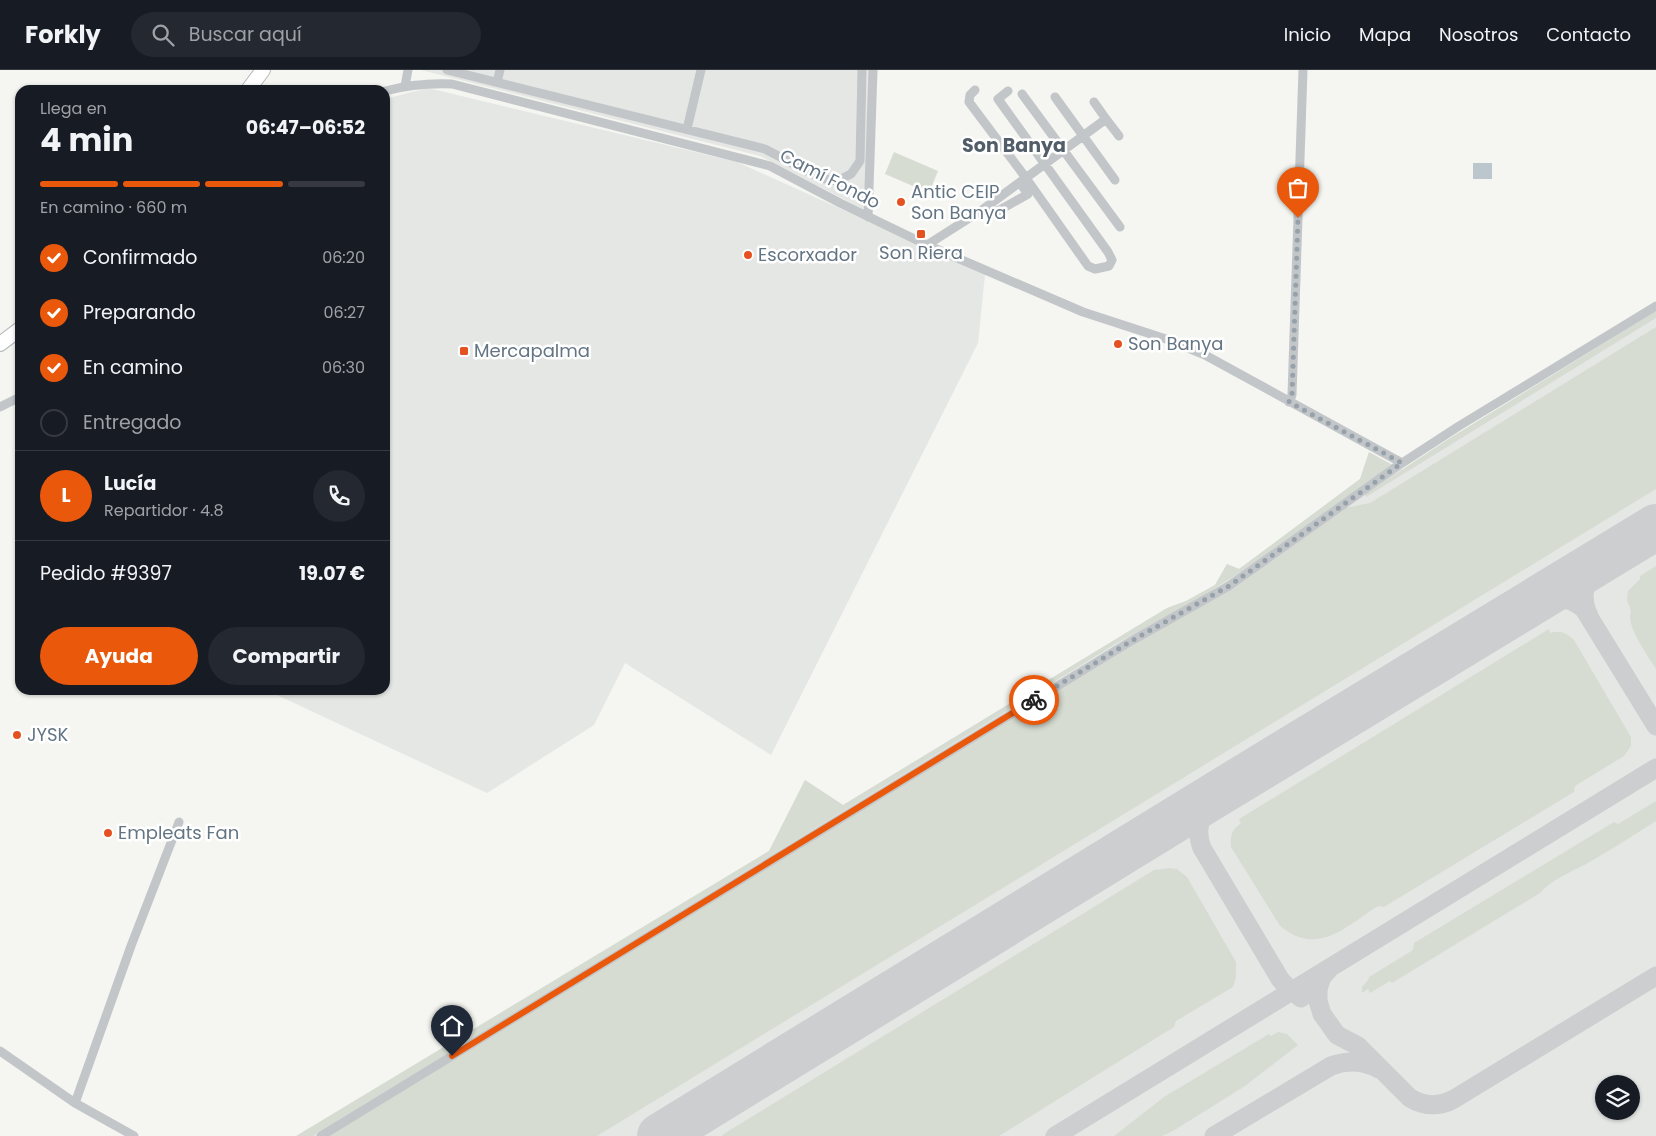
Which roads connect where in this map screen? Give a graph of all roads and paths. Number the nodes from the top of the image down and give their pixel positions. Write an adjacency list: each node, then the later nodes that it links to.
1 (254, 70): 13 (highway)
2 (263, 70): 14 (highway)
3 (267, 70): 15 (highway)
4 (272, 70): 16 (highway)
5 (408, 70): 17 (street)
6 (447, 70): 12 (street)
7 (500, 70): 12 (street)
8 (701, 70): 25 (street)
9 (862, 70): 25 (street)
10 (873, 70): 33 (street)
11 (1302, 70): 42 (street)
12 (497, 82): 25 (street)
13 (247, 85)
14 (252, 85)
15 (256, 85)
16 (262, 85)
17 (405, 86): 18 (street, Camí Fondo); 33 (street, Camí Fondo)
18 (390, 90)
19 (975, 90): 30 (street)
20 (1008, 91): 29 (street)
21 (1022, 94): 28 (street)
22 (1055, 97): 26 (street)
23 (1094, 102): 24 (street)
24 (1106, 119): 26 (street); 27 (street)
25 (687, 128)
26 (1083, 136): 28 (street); 31 (street)
27 (1119, 136)
28 (1064, 150): 29 (street); 34 (street)
29 (1045, 164): 30 (street); 30 (street)
30 (1023, 180): 32 (street); 32 (street)
31 (1115, 180)
32 (982, 210): 35 (street)
33 (868, 217): 35 (street, Camí Fondo)
34 (1120, 228)
35 (927, 246): 42 (street, Camí Fondo)
36 (1656, 306): 44 (street)
37 (15, 333): 39 (highway)
38 (15, 341): 40 (highway)
39 (0, 344)
40 (0, 352)
41 (15, 399): 43 (street)
42 (1289, 402): 44 (street, Camí Fondo)
43 (0, 406)
44 (1402, 463): 49 (street)
45 (179, 822): 47 (street)
46 (0, 1051): 47 (street)
47 (75, 1103): 48 (street)
48 (134, 1136)
49 (321, 1136)

